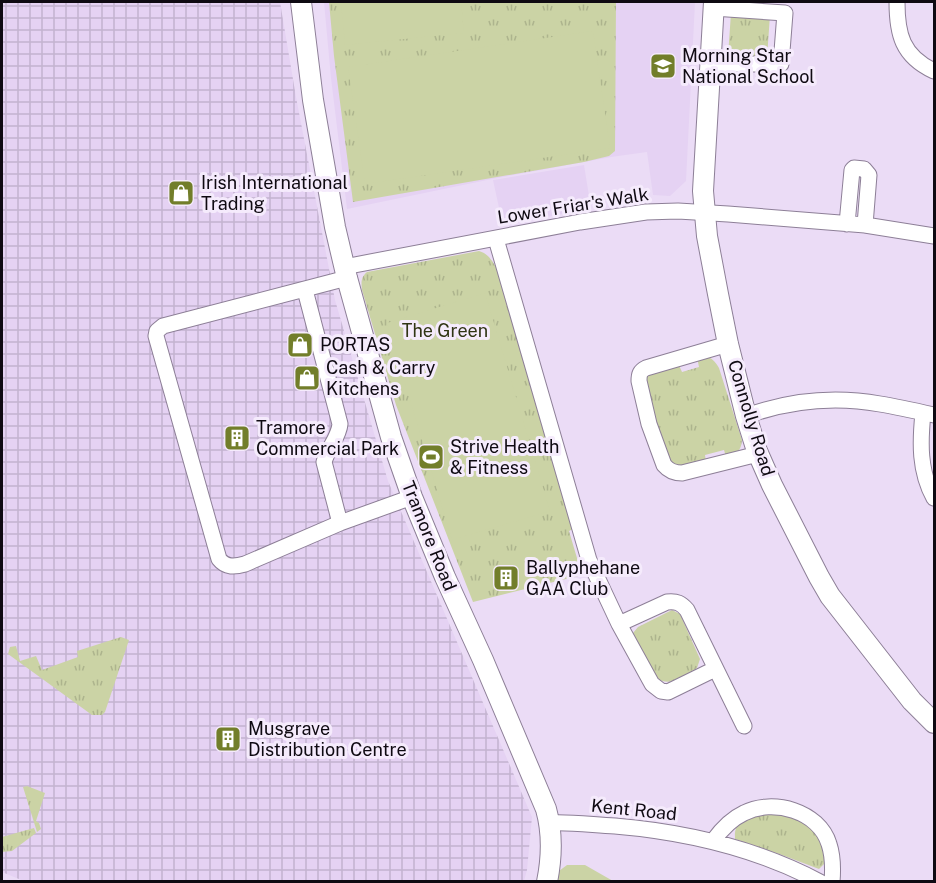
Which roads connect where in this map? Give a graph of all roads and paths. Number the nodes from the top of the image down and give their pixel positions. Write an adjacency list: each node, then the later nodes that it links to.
1 (301, 2): 11 (street, Tramore Road)
2 (897, 2): 5 (street)
3 (713, 5): 4 (street, Connolly Road); 4 (street, Connolly Road)
4 (709, 64): 6 (street, Connolly Road)
5 (934, 71)
6 (704, 213): 7 (street, Lower Friar's Walk); 10 (street, Lower Friar's Walk); 13 (street, Connolly Road)
7 (847, 224): 8 (street, Lower Friar's Walk); 8 (street)
8 (865, 225): 9 (street, Lower Friar's Walk)
9 (934, 236)
10 (496, 238): 11 (street, Lower Friar's Walk); 20 (street)
11 (345, 273): 12 (street, Lower Friar's Walk); 17 (street, Tramore Road)
12 (305, 290): 19 (street); 19 (street, Lower Friar's Walk)
13 (728, 344): 15 (street, Connolly Road); 16 (street)
14 (929, 414): 15 (street); 18 (street)
15 (746, 416): 16 (street, Connolly Road)
16 (757, 451): 22 (street, Connolly Road)
17 (412, 497): 19 (street); 24 (street, Tramore Road)
18 (934, 498)
19 (340, 523)
20 (620, 624): 21 (street); 21 (street)
21 (715, 669): 23 (street)
22 (934, 723)
23 (744, 726)
24 (550, 823): 25 (street, Kent Road); 26 (street, Tramore Road)
25 (713, 841): 27 (street, Kent Road); 28 (street)
26 (547, 882)
27 (820, 882)
28 (832, 882)

